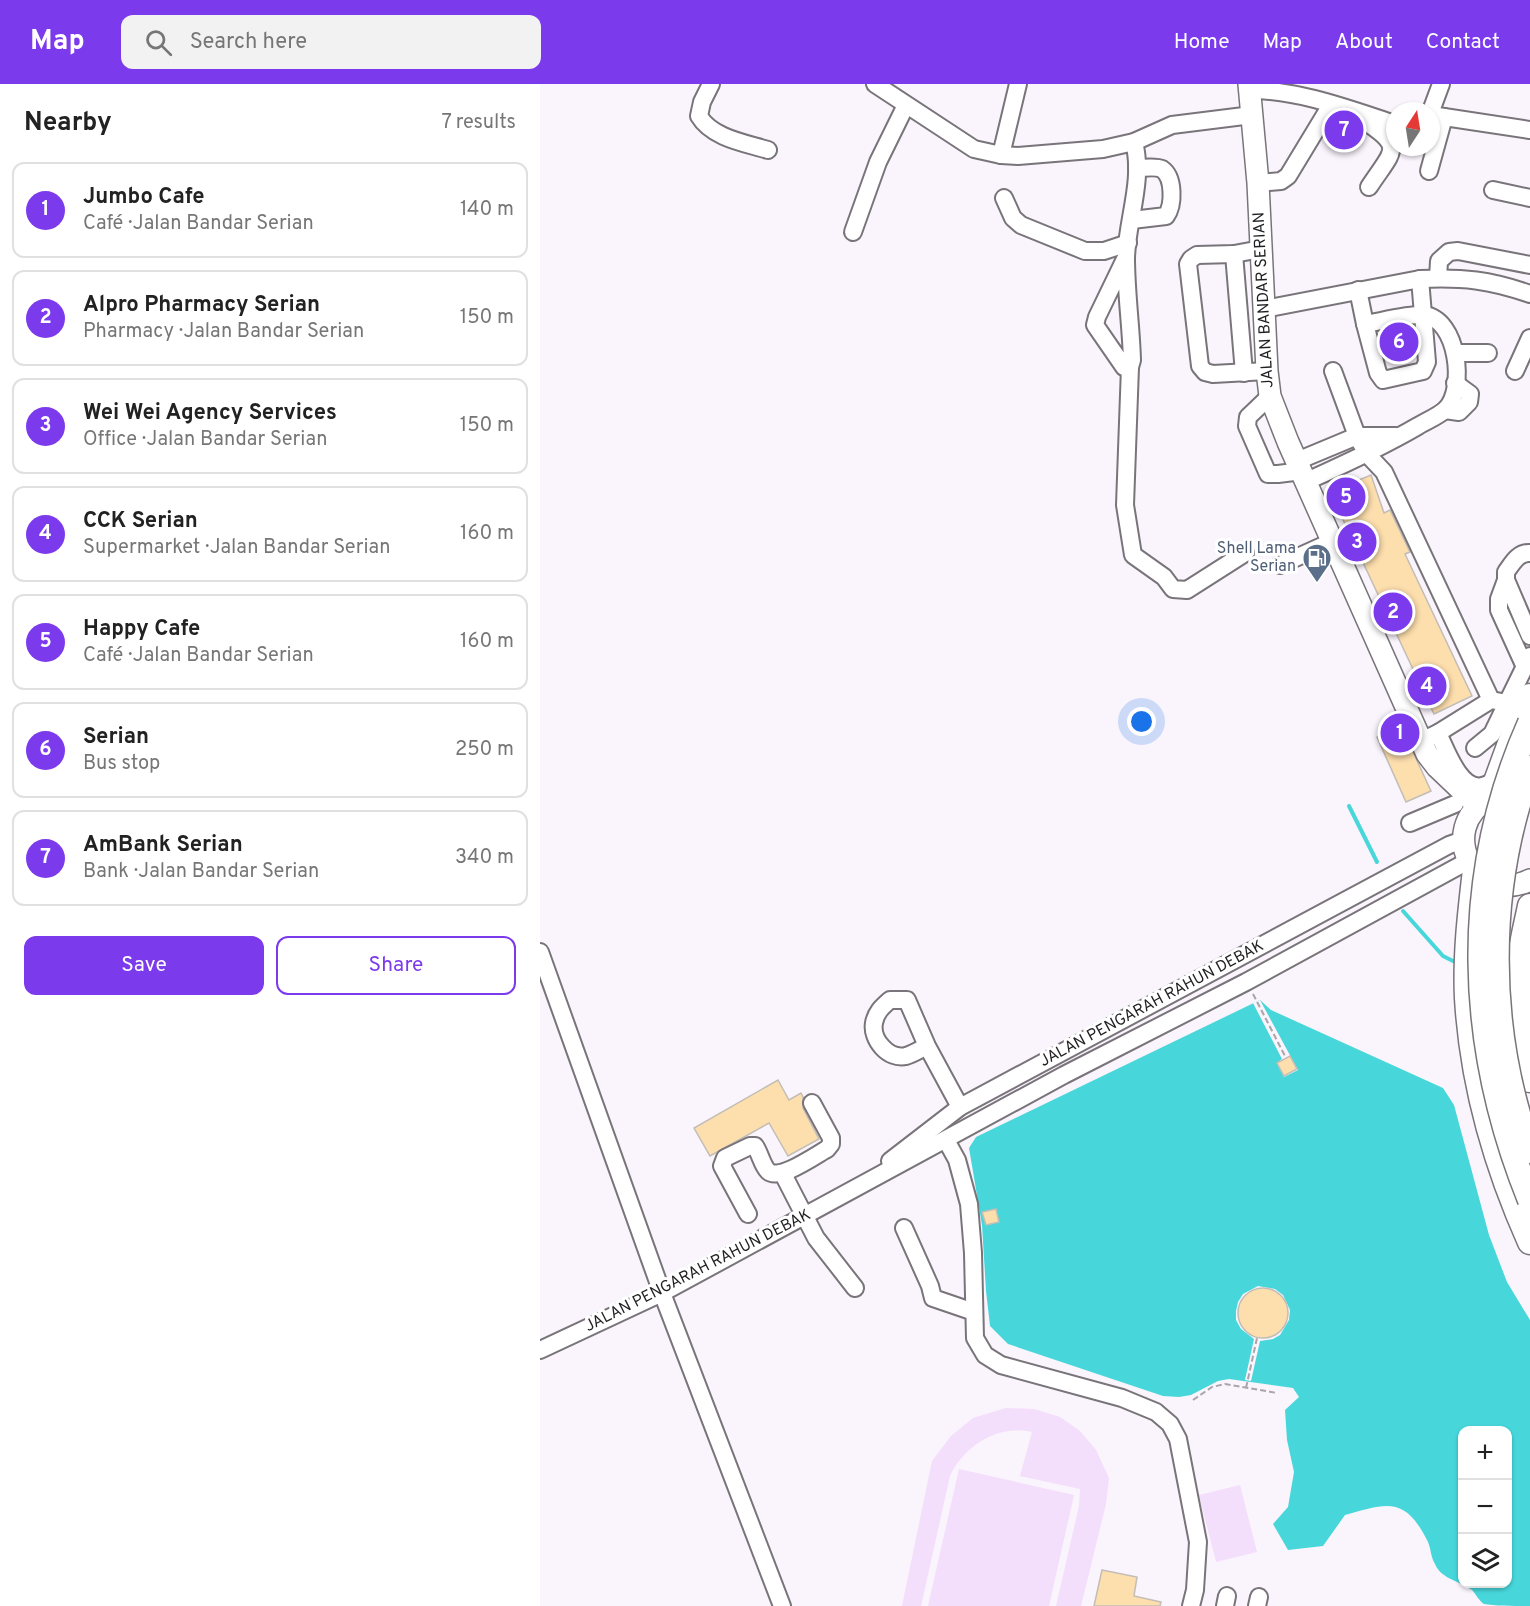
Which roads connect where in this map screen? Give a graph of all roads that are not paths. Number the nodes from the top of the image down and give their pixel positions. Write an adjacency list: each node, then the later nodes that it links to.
1 (711, 84): 14 (street)
2 (875, 84): 7 (street)
3 (1018, 84): 15 (street)
4 (1442, 84): 6 (street)
5 (1249, 87): 8 (street); 9 (main road, JALAN BANDAR SERIAN)
6 (1438, 102)
7 (906, 105): 15 (street); 25 (street)
8 (1338, 106): 11 (street); 19 (street); 20 (street)
9 (1252, 115): 13 (street); 19 (main road, JALAN BANDAR SERIAN)
10 (1440, 115): 12 (street)
11 (1386, 121)
12 (1530, 130)
13 (1134, 142): 15 (street); 17 (street)
14 (768, 150)
15 (1001, 155)
16 (1431, 156): 18 (street)
17 (1137, 168): 24 (street); 24 (street)
18 (1429, 171)
19 (1257, 183): 26 (main road, JALAN BANDAR SERIAN)
20 (1369, 187)
21 (1493, 190): 23 (street)
22 (1004, 198): 27 (street)
23 (1530, 198)
24 (1132, 220): 27 (street)
25 (852, 232)
26 (1261, 249): 28 (street); 34 (main road, JALAN BANDAR SERIAN)
27 (1127, 250): 40 (street); 40 (street)
28 (1234, 254): 44 (street); 44 (street)
29 (1530, 265): 30 (street)
30 (1438, 278): 31 (street); 33 (street)
31 (1420, 279): 32 (street); 35 (street)
32 (1358, 291): 34 (street); 36 (street)
33 (1530, 294)
34 (1264, 309): 41 (main road, JALAN BANDAR SERIAN)
35 (1425, 315): 36 (street); 36 (street); 38 (street)
36 (1365, 324)
37 (1530, 338): 43 (street)
38 (1455, 353): 39 (street); 47 (street)
39 (1488, 353)
40 (1130, 367): 51 (street)
41 (1267, 371): 44 (street); 45 (main road, JALAN BANDAR SERIAN)
42 (1333, 371): 46 (street)
43 (1515, 371)
44 (1244, 373)
45 (1270, 396): 49 (main road, JALAN BANDAR SERIAN); 49 (street)
46 (1357, 436): 47 (street); 48 (street); 49 (street)
47 (1400, 436): 48 (street)
48 (1367, 454): 49 (street); 59 (street)
49 (1302, 471): 50 (main road, JALAN BANDAR SERIAN)
50 (1333, 541): 53 (street); 61 (main road, JALAN BANDAR SERIAN)
51 (1245, 553)
52 (1530, 553): 54 (street)
53 (1280, 565)
54 (1506, 580): 55 (street); 57 (street)
55 (1526, 610): 56 (street)
56 (1530, 636)
57 (1527, 662): 59 (street)
58 (1530, 696): 65 (highway)
59 (1499, 702): 61 (street); 62 (street)
60 (1530, 723): 84 (highway, bridge)
61 (1429, 737): 63 (main road, JALAN BANDAR SERIAN); 65 (street)
62 (1475, 748)
63 (1437, 767): 65 (main road, JALAN BANDAR SERIAN); 67 (main road, JALAN BANDAR SERIAN)
64 (1530, 768): 81 (highway, bridge)
65 (1488, 795): 66 (main road); 69 (main road)
66 (1530, 799)
67 (1455, 804): 68 (street); 69 (main road, JALAN BANDAR SERIAN)
68 (1410, 823)
69 (1464, 833): 70 (main road, JALAN BANDAR SERIAN); 79 (street, JALAN PENGARAH RAHUN DEBAK)
70 (1471, 866): 71 (main road); 73 (highway); 80 (street, JALAN PENGARAH RAHUN DEBAK)
71 (1530, 880)
72 (1530, 906): 74 (highway)
73 (1467, 949): 74 (highway); 88 (highway)
74 (1521, 950): 77 (highway)
75 (541, 960): 90 (street)
76 (927, 1046): 79 (street)
77 (1530, 1080)
78 (813, 1103): 82 (street)
79 (960, 1107): 83 (street, JALAN PENGARAH RAHUN DEBAK)
80 (946, 1140): 83 (street, JALAN PENGARAH RAHUN DEBAK); 91 (street)
81 (1530, 1151)
82 (783, 1174): 85 (street); 86 (street)
83 (854, 1189): 86 (street, JALAN PENGARAH RAHUN DEBAK)
84 (1530, 1200)
85 (748, 1214)
86 (806, 1216): 89 (street); 90 (street, JALAN PENGARAH RAHUN DEBAK)
87 (904, 1228): 91 (street)
88 (1530, 1242)
89 (855, 1288)
90 (662, 1293): 92 (street, JALAN PENGARAH RAHUN DEBAK); 93 (street)
91 (974, 1312): 94 (street)
92 (540, 1350)
93 (782, 1606)
94 (1191, 1606)

